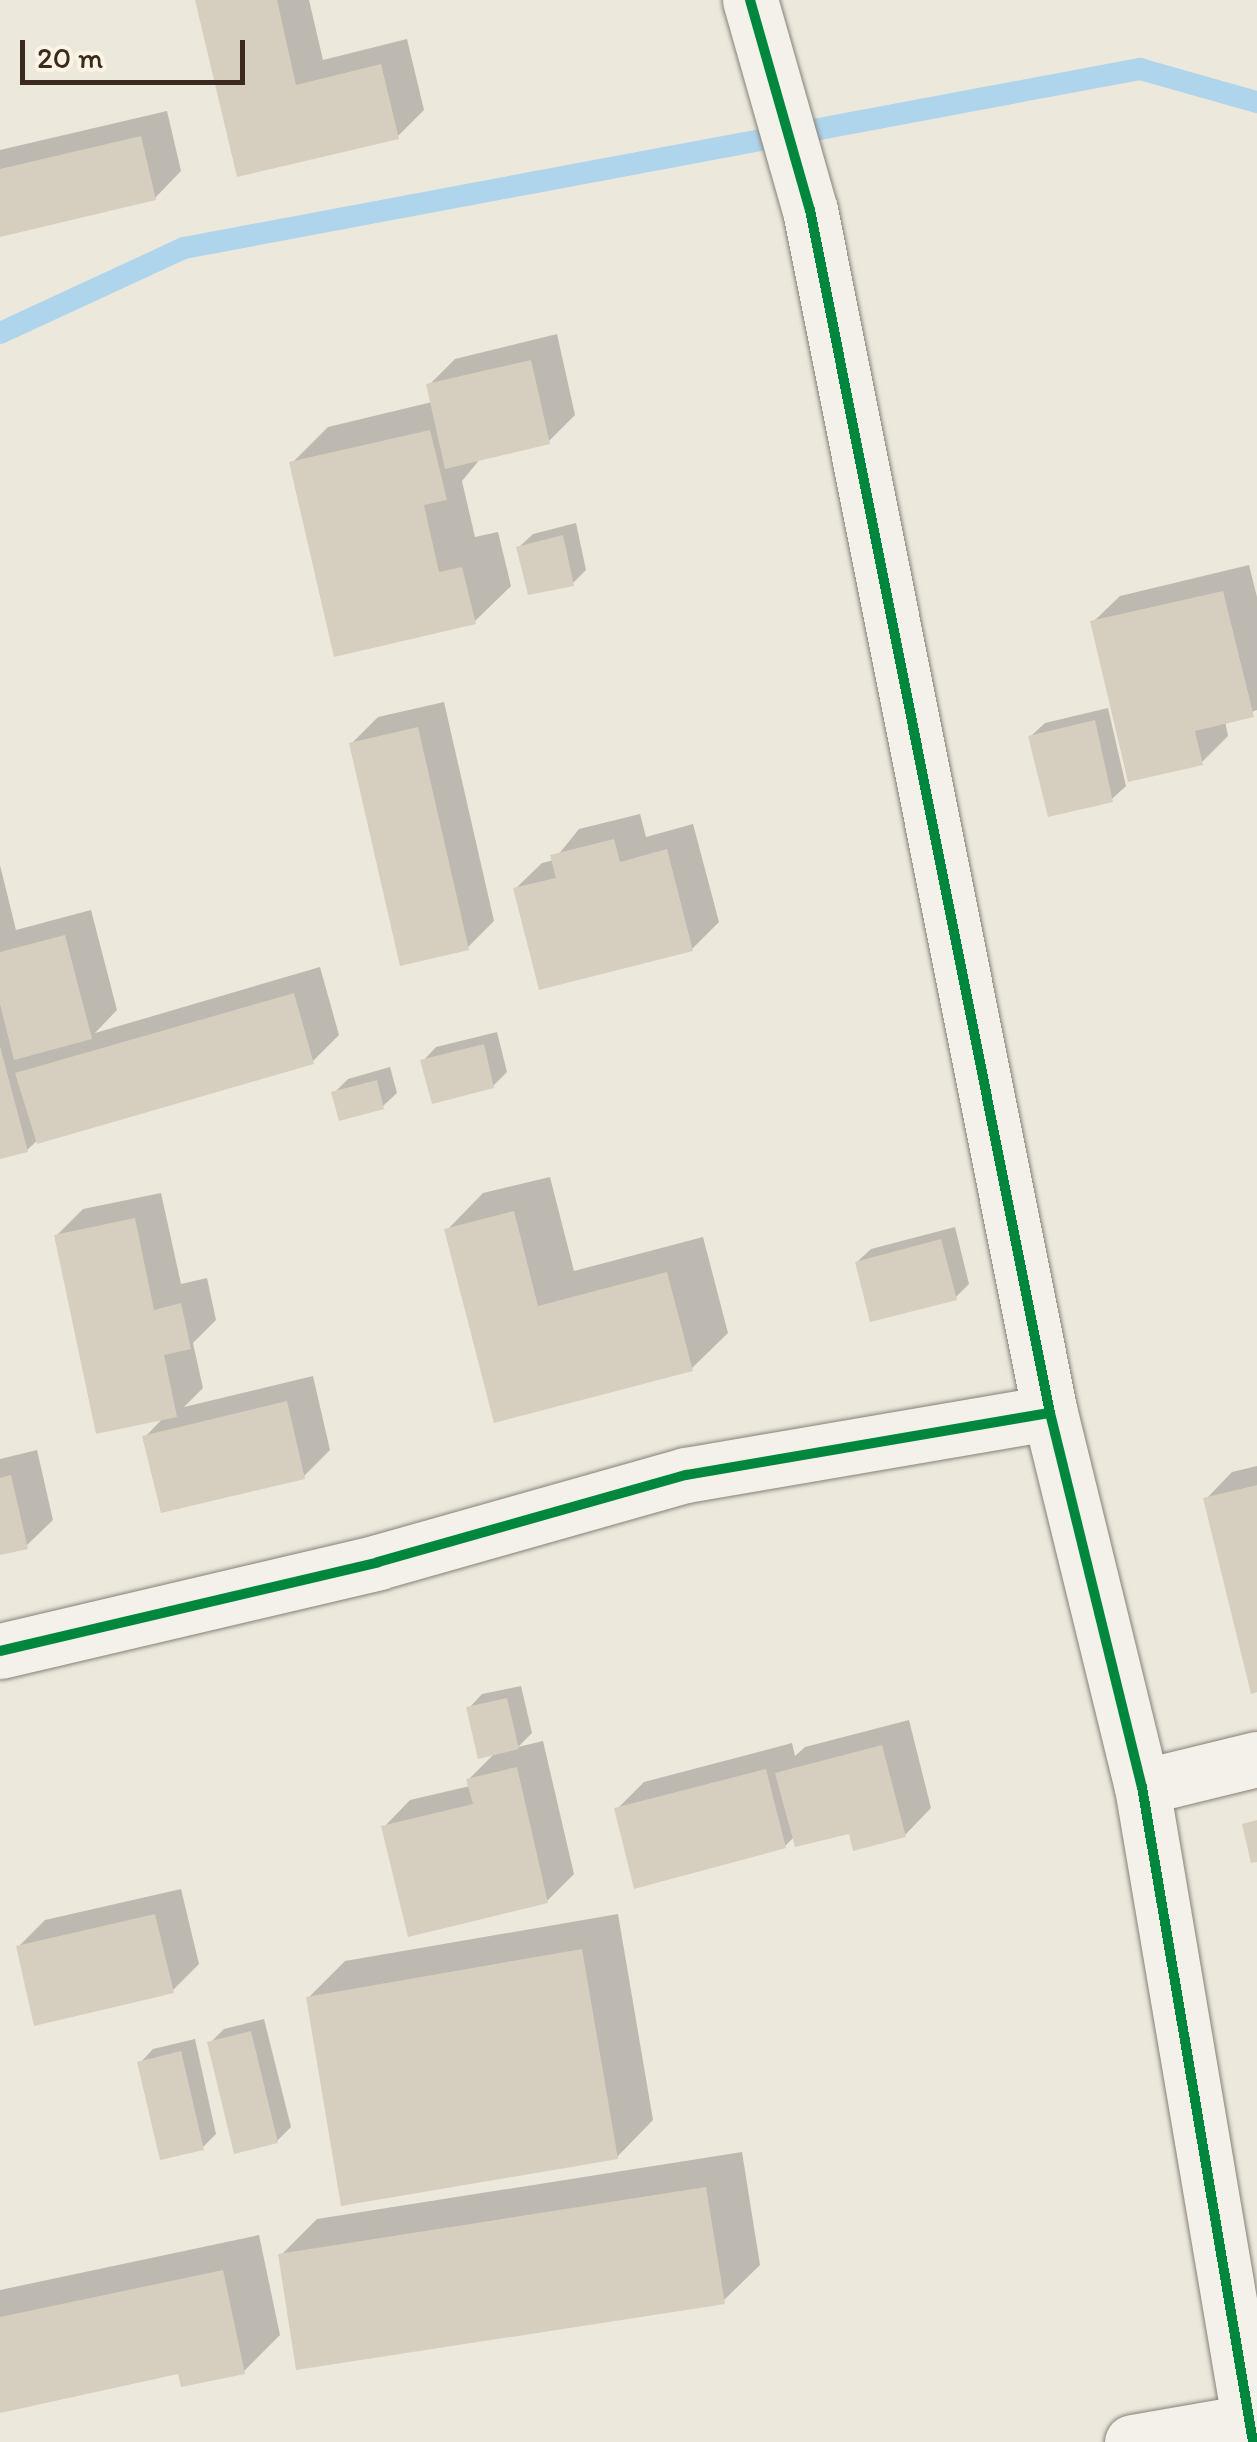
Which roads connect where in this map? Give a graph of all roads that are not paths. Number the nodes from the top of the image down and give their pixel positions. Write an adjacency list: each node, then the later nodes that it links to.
1 (750, 0): 2 (street)
2 (1050, 1413): 3 (street); 5 (street)
3 (0, 1652)
4 (1257, 1759): 5 (street)
5 (1142, 1787): 6 (street)
6 (1251, 2432): 7 (street)
7 (1132, 2442)

